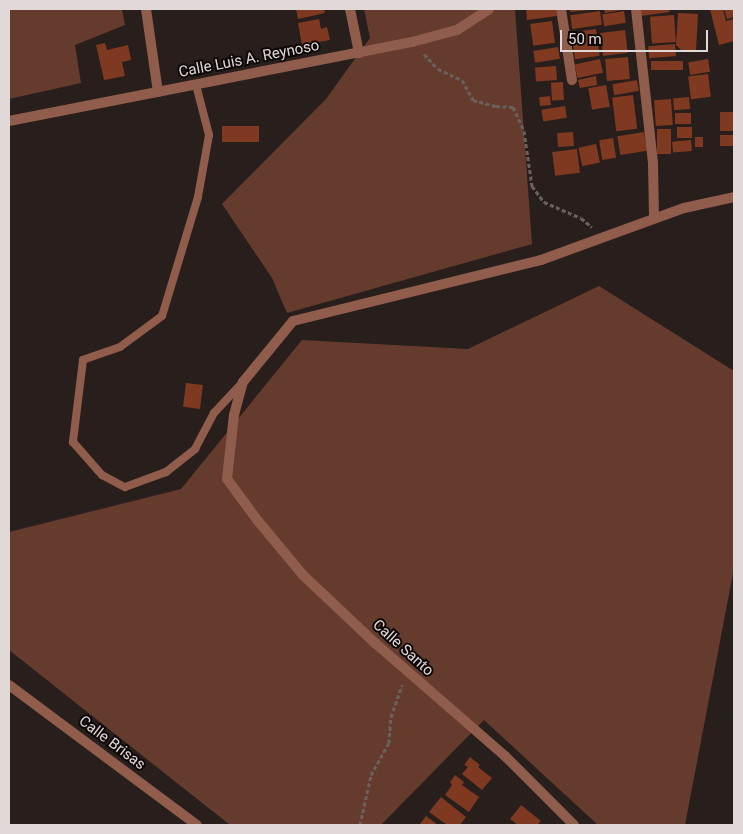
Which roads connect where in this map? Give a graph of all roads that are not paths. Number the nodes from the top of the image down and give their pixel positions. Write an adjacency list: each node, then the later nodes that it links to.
1 (146, 9): 9 (street)
2 (350, 9): 6 (street)
3 (489, 9): 6 (street, Calle Luis A. Reynoso)
4 (561, 9): 7 (street)
5 (636, 9): 12 (street)
6 (359, 53): 8 (street, Calle Luis A. Reynoso)
7 (572, 80)
8 (196, 85): 9 (street, Calle Luis A. Reynoso); 13 (lane)
9 (158, 92): 10 (street, Calle Luis A. Reynoso)
10 (9, 121)
11 (734, 197): 12 (street)
12 (654, 218): 13 (street)
13 (242, 382): 16 (street, Calle Santo)
14 (9, 685): 15 (street, Calle Brisas)
15 (197, 825)
16 (574, 825)

